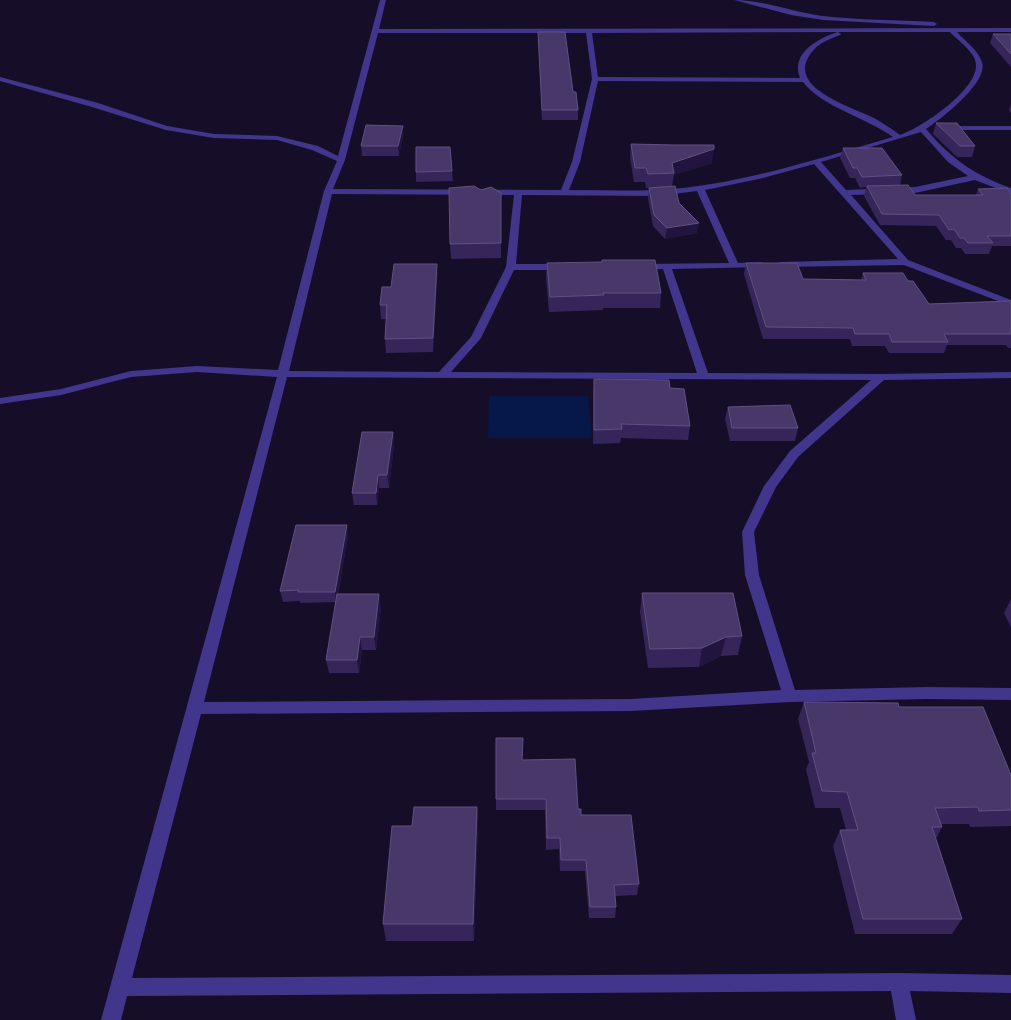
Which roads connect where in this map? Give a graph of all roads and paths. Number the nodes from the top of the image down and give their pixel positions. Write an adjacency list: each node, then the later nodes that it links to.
1 (383, 0): 6 (street)
2 (737, 0): 4 (street)
3 (952, 30): 4 (street); 8 (street); 13 (street)
4 (972, 30): 5 (street)
5 (1011, 30)
6 (375, 31): 7 (street); 15 (street)
7 (589, 31): 8 (street); 10 (street)
8 (849, 31): 11 (street)
9 (0, 79): 15 (street)
10 (595, 79): 11 (street); 22 (street)
11 (804, 80): 14 (street)
12 (1011, 128): 13 (street)
13 (922, 129): 14 (street); 17 (street)
14 (898, 137): 16 (street)
15 (341, 160): 19 (street)
16 (816, 161): 18 (street); 23 (street)
17 (975, 177): 20 (street); 23 (street)
18 (700, 190): 22 (street); 25 (street)
19 (328, 191): 21 (street); 31 (street)
20 (1011, 191)
21 (518, 192): 22 (street); 26 (street)
22 (564, 192)
23 (844, 193): 24 (street)
24 (905, 262): 25 (street); 30 (street)
25 (734, 266): 29 (street)
26 (511, 267): 27 (street); 32 (street)
27 (570, 267)
28 (628, 267): 29 (street)
29 (667, 267): 33 (street)
30 (1011, 303)
31 (284, 374): 32 (street); 36 (street); 39 (street)
32 (444, 374): 33 (street)
33 (703, 374): 35 (street)
34 (1011, 375): 35 (street)
35 (881, 377): 38 (street)
36 (0, 400)
37 (1011, 694): 38 (street)
38 (790, 696): 39 (street)
39 (196, 708): 42 (street)
40 (899, 982): 41 (street); 42 (street); 44 (street)
41 (1011, 984)
42 (120, 987): 43 (street)
43 (112, 1020)
44 (906, 1020)

